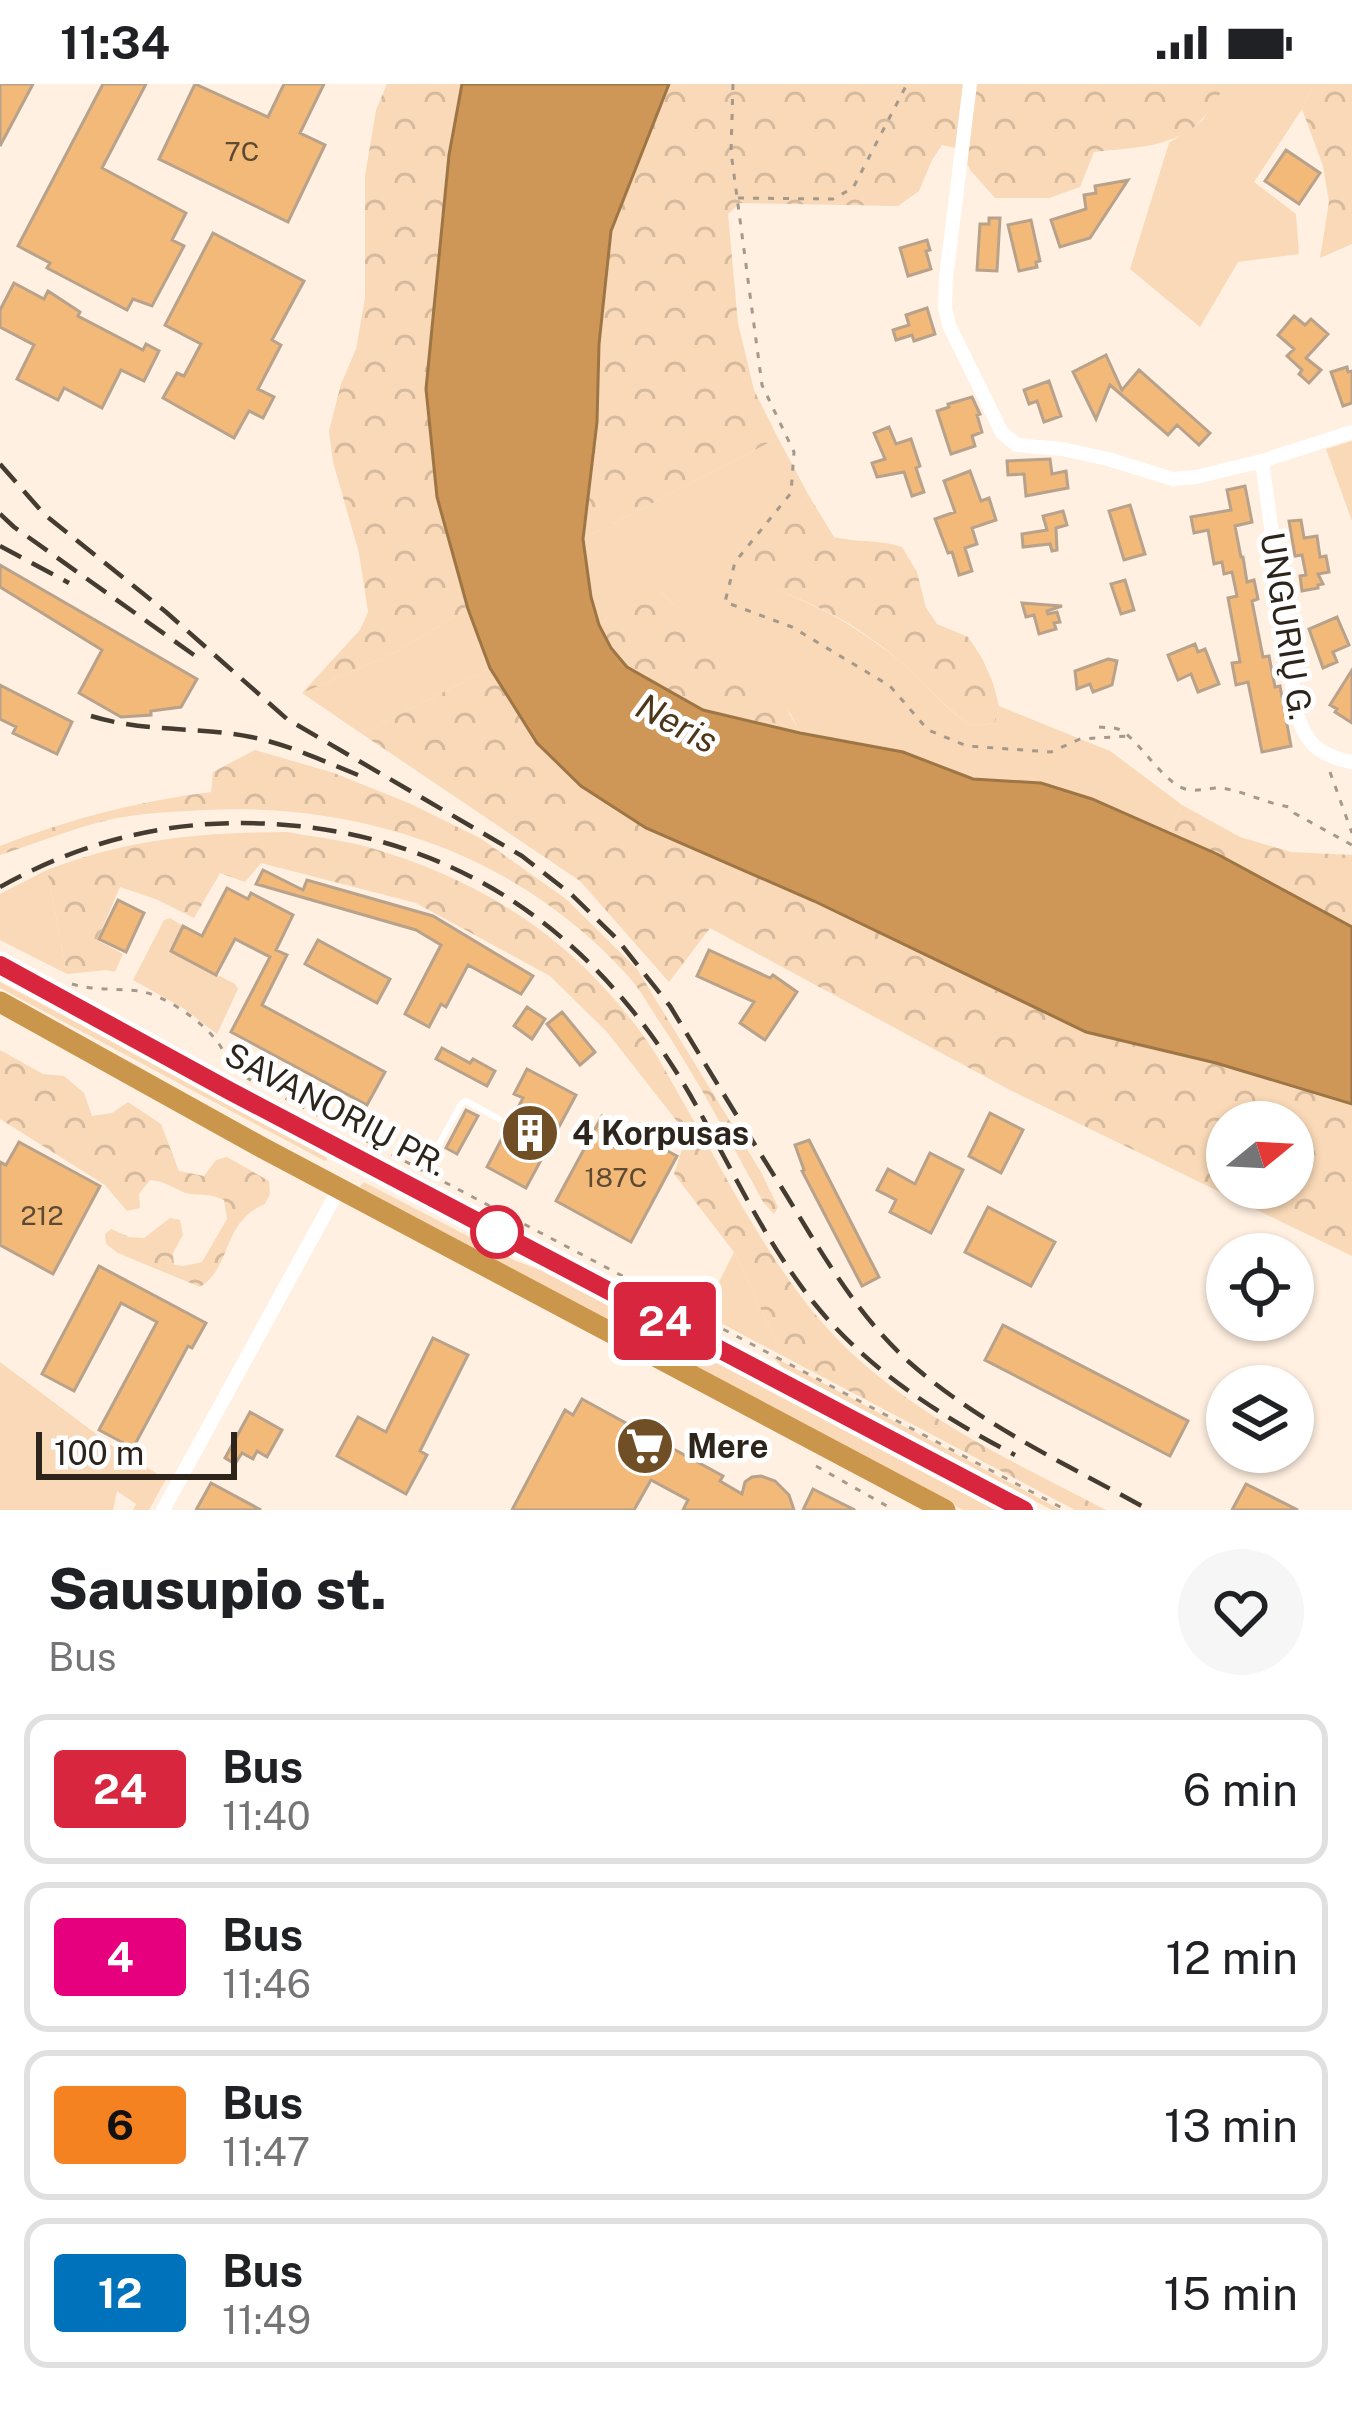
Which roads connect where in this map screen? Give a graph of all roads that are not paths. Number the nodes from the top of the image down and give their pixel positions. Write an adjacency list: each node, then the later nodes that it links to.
1 (970, 84): 3 (street)
2 (1352, 432): 3 (street)
3 (1262, 461): 4 (street, UNGURIŲ G.)
4 (1352, 762)
5 (0, 965): 8 (highway, SAVANORIŲ PR.)
6 (0, 1001): 10 (highway, SAVANORIŲ PR.)
7 (500, 1119): 9 (lane)
8 (356, 1157): 10 (highway); 13 (highway, SAVANORIŲ PR.)
9 (431, 1160)
10 (340, 1187): 11 (street); 12 (highway, SAVANORIŲ PR.)
11 (163, 1510)
12 (945, 1510)
13 (1024, 1510)

